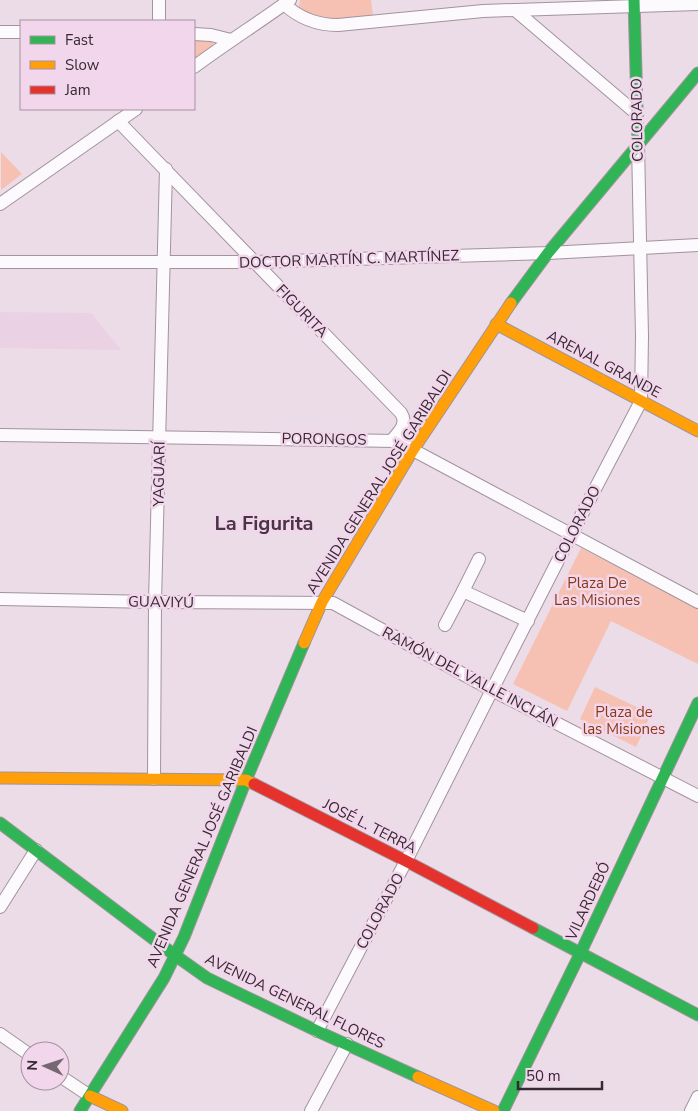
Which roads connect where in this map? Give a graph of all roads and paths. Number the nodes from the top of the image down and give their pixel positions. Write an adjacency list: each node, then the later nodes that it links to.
1 (159, 0): 7 (street)
2 (287, 2): 5 (street); 11 (street)
3 (634, 3): 4 (street); 6 (street); 15 (street, COLORADO)
4 (698, 4)
5 (482, 5): 6 (street)
6 (515, 10): 15 (street)
7 (159, 20)
8 (0, 32): 9 (street)
9 (20, 32)
10 (195, 34): 11 (street)
11 (231, 40): 12 (street)
12 (195, 67)
13 (698, 73): 17 (street, AVENIDA GENERAL JOSÉ GARIBALDI)
14 (134, 110): 16 (street)
15 (637, 114): 17 (street, COLORADO)
16 (118, 121): 18 (street, FIGURITA); 19 (street)
17 (638, 144): 21 (street, COLORADO); 22 (street, AVENIDA GENERAL JOSÉ GARIBALDI)
18 (166, 168): 23 (street, YAGUARÍ); 25 (street, FIGURITA)
19 (0, 204)
20 (698, 245): 21 (street, DOCTOR MARTÍN C. MARTÍNEZ)
21 (640, 248): 22 (street, DOCTOR MARTÍN C. MARTÍNEZ); 27 (street, COLORADO)
22 (548, 253): 25 (street, DOCTOR MARTÍN C. MARTÍNEZ); 26 (street, AVENIDA GENERAL JOSÉ GARIBALDI)
23 (163, 261): 24 (street, DOCTOR MARTÍN C. MARTÍNEZ); 25 (street, DOCTOR MARTÍN C. MARTÍNEZ); 30 (street, YAGUARÍ)
24 (0, 262)
25 (254, 262): 31 (street, FIGURITA)
26 (496, 324): 27 (street, ARENAL GRANDE); 32 (street, AVENIDA GENERAL JOSÉ GARIBALDI)
27 (641, 401): 28 (street, ARENAL GRANDE); 33 (street, COLORADO)
28 (698, 431)
29 (0, 435): 30 (street, PORONGOS)
30 (160, 437): 31 (street, PORONGOS); 37 (street, YAGUARÍ)
31 (392, 440): 32 (street, PORONGOS)
32 (413, 450): 33 (street, PORONGOS); 38 (street, AVENIDA GENERAL JOSÉ GARIBALDI)
33 (571, 535): 39 (street, PORONGOS); 40 (street, COLORADO)
34 (479, 559): 35 (street)
35 (463, 591): 40 (street); 41 (street)
36 (0, 599): 37 (street, GUAVIYÚ)
37 (155, 602): 38 (street, GUAVIYÚ); 46 (street, YAGUARÍ)
38 (322, 602): 42 (street, RAMÓN DEL VALLE INCLÁN); 47 (street, AVENIDA GENERAL JOSÉ GARIBALDI)
39 (698, 602)
40 (528, 621): 42 (street, COLORADO)
41 (445, 625)
42 (492, 690): 44 (street, RAMÓN DEL VALLE INCLÁN); 51 (street, COLORADO)
43 (698, 703): 44 (street, VILARDEBÓ)
44 (664, 777): 48 (street, RAMÓN DEL VALLE INCLÁN); 53 (street, VILARDEBÓ)
45 (0, 778): 46 (street, JOSÉ L. TERRA)
46 (154, 779): 47 (street, JOSÉ L. TERRA)
47 (246, 780): 51 (street, JOSÉ L. TERRA); 54 (street, AVENIDA GENERAL JOSÉ GARIBALDI)
48 (698, 796)
49 (0, 823): 50 (street, AVENIDA GENERAL FLORES)
50 (36, 850): 52 (street); 54 (street, AVENIDA GENERAL FLORES)
51 (406, 862): 53 (street, JOSÉ L. TERRA); 56 (street, COLORADO)
52 (0, 906)
53 (580, 954): 55 (street, JOSÉ L. TERRA); 67 (street, VILARDEBÓ)
54 (176, 956): 56 (street, AVENIDA GENERAL FLORES); 61 (street, AVENIDA GENERAL JOSÉ GARIBALDI)
55 (698, 1015)
56 (317, 1031): 58 (street, AVENIDA GENERAL FLORES)
57 (0, 1034): 59 (street)
58 (347, 1044): 65 (street); 66 (street, AVENIDA GENERAL FLORES)
59 (20, 1048)
60 (70, 1083): 61 (street)
61 (90, 1096): 63 (street, AVENIDA GENERAL JOSÉ GARIBALDI); 64 (street)
62 (698, 1097): 68 (street)
63 (80, 1111)
64 (122, 1111)
65 (311, 1111)
66 (494, 1111)
67 (504, 1111)
68 (691, 1111)

